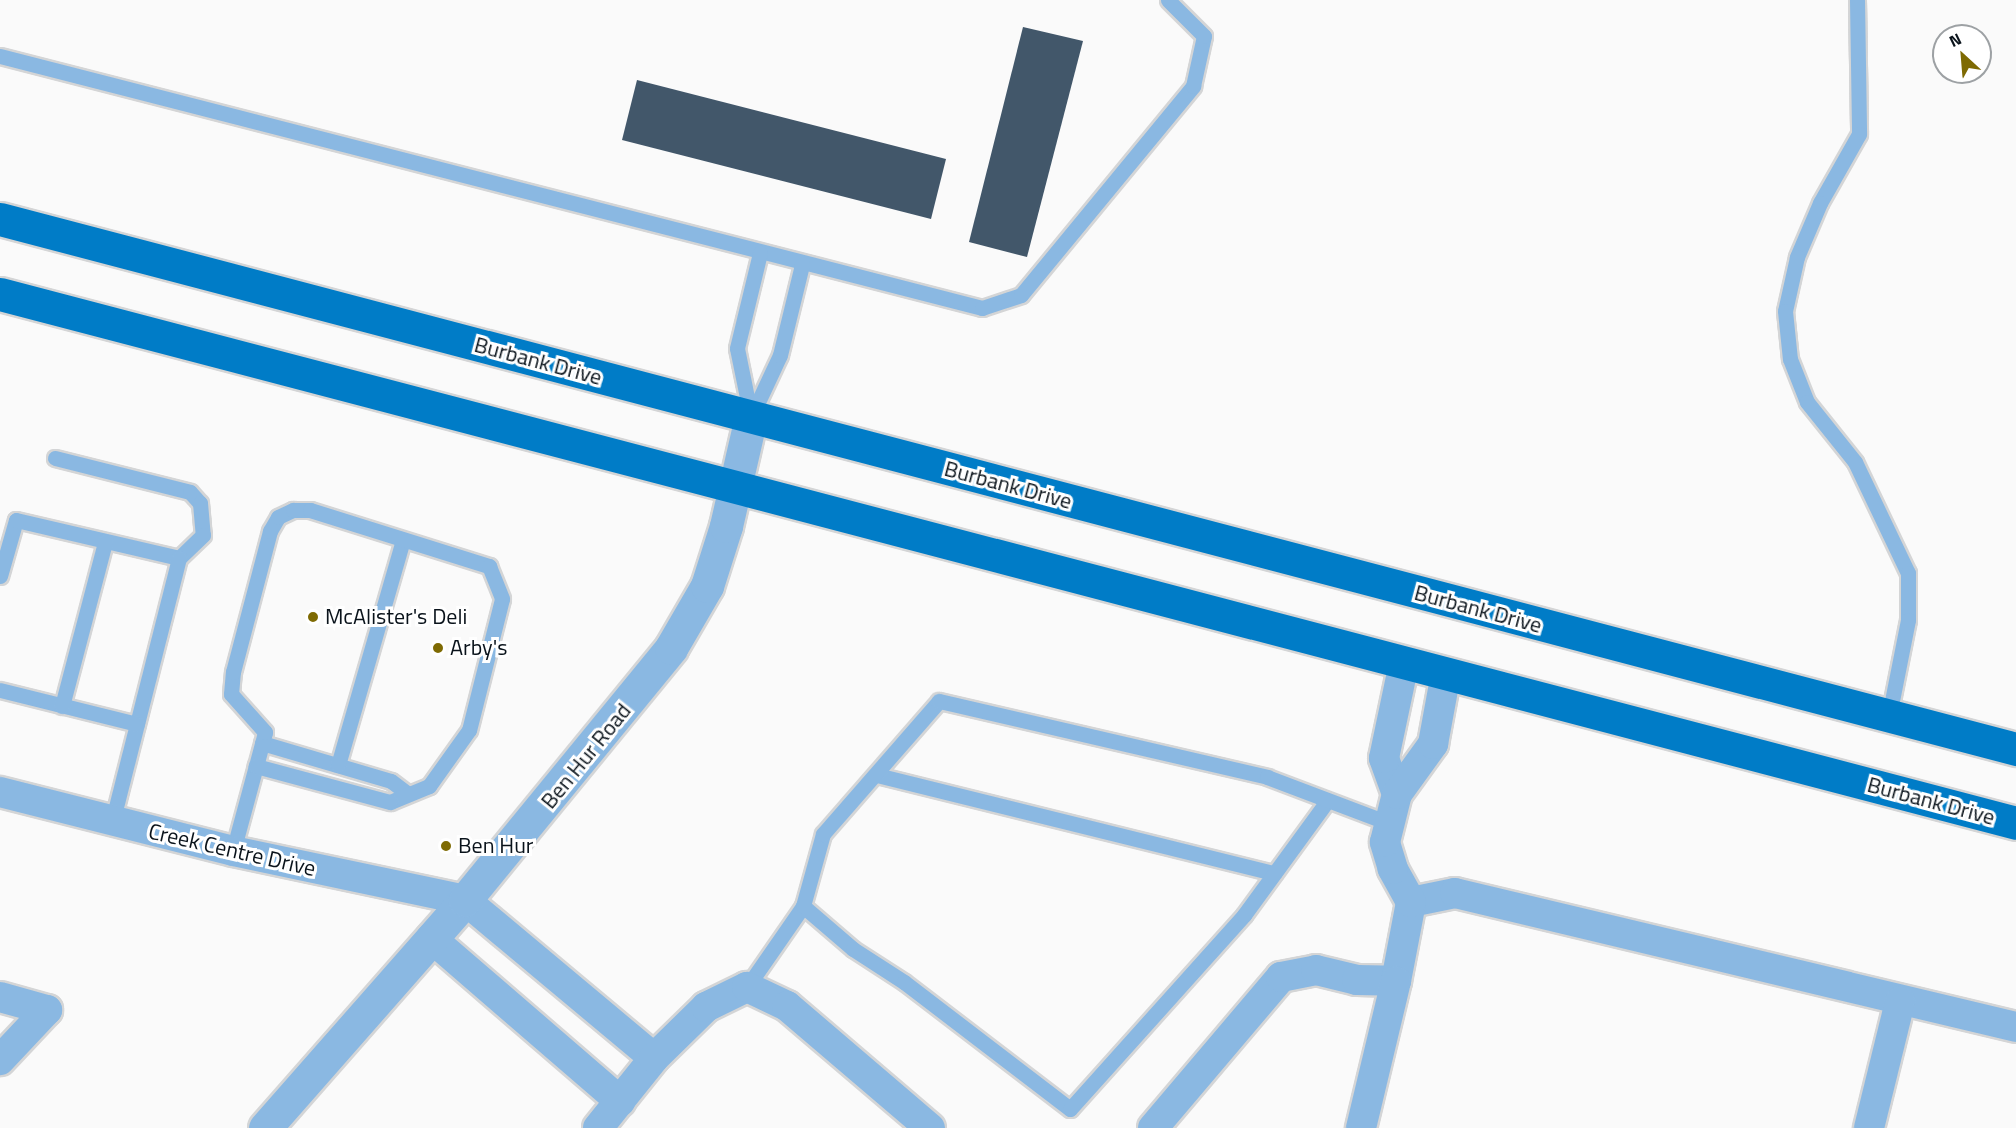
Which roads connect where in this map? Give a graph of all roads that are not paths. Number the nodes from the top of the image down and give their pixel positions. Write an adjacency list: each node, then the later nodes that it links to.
1 (1168, 0): 6 (lane)
2 (1857, 0): 19 (lane)
3 (0, 56): 5 (lane)
4 (0, 219): 8 (main road, Burbank Drive)
5 (760, 254): 6 (lane); 8 (lane)
6 (802, 265): 8 (lane)
7 (0, 294): 10 (main road, Burbank Drive)
8 (751, 417): 10 (street, Ben Hur Road); 19 (main road, Burbank Drive)
9 (55, 458): 13 (lane)
10 (736, 488): 15 (main road, Burbank Drive); 35 (street, Ben Hur Road)
11 (403, 540): 21 (lane); 23 (lane); 27 (lane)
12 (105, 542): 13 (lane); 14 (lane); 18 (lane)
13 (179, 558): 20 (lane)
14 (0, 576)
15 (1404, 663): 16 (main road, Burbank Drive); 28 (street)
16 (1446, 673): 28 (street); 31 (main road, Burbank Drive)
17 (0, 690): 18 (lane)
18 (62, 706): 20 (lane)
19 (1889, 716): 22 (main road, Burbank Drive)
20 (137, 724): 30 (lane)
21 (262, 743): 23 (lane); 24 (lane)
22 (2016, 749)
23 (338, 765): 27 (lane)
24 (256, 766): 27 (lane); 33 (lane)
25 (877, 775): 29 (lane); 34 (lane); 37 (lane)
26 (0, 792): 30 (street, Creek Centre Drive)
27 (408, 794)
28 (1397, 794): 32 (street)
29 (1327, 801): 32 (lane); 34 (lane)
30 (112, 822): 33 (street, Creek Centre Drive)
31 (2016, 823)
32 (1389, 824): 36 (street)
33 (233, 851): 35 (street, Creek Centre Drive)
34 (1274, 873): 37 (lane)
35 (465, 900): 38 (street, Ben Hur Road); 44 (street)
36 (1411, 902): 39 (street); 42 (street)
37 (803, 906): 40 (lane)
38 (431, 938): 46 (street); 47 (street, Ben Hur Road)
39 (1396, 981): 50 (street); 51 (street)
40 (747, 987): 44 (street); 49 (street)
41 (0, 997): 45 (street)
42 (1900, 1002): 43 (street); 52 (street)
43 (2016, 1027)
44 (654, 1058): 46 (street)
45 (0, 1060)
46 (620, 1101): 48 (street)
47 (265, 1128)
48 (598, 1128)
49 (930, 1128)
50 (1153, 1128)
51 (1361, 1128)
52 (1869, 1128)

